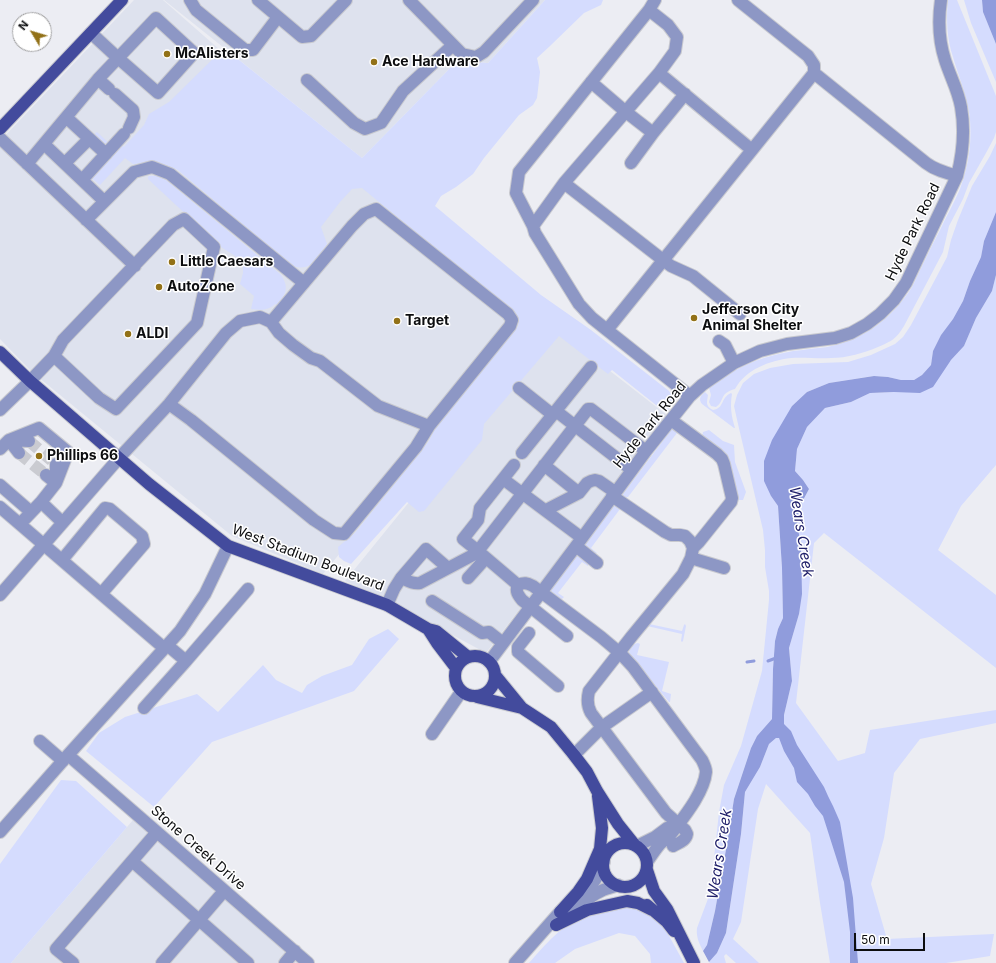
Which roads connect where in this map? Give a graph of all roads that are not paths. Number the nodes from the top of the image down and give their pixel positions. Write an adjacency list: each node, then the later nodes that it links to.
1 (122, 0): 11 (main road)
2 (190, 0): 10 (street)
3 (258, 0): 10 (street)
4 (346, 0): 10 (street)
5 (409, 0): 12 (street)
6 (533, 0): 12 (street)
7 (738, 0): 15 (street)
8 (941, 0): 32 (street, Hyde Park Road)
9 (652, 5): 14 (street); 18 (street)
10 (278, 18)
11 (91, 33): 13 (street); 22 (main road)
12 (453, 45): 17 (street)
13 (118, 58): 13 (street); 16 (street)
14 (659, 73): 19 (street); 20 (street)
15 (814, 73): 27 (street); 32 (street)
16 (98, 79): 21 (street); 28 (street)
17 (307, 80)
18 (591, 82): 20 (street); 37 (street)
19 (685, 94): 23 (street); 27 (street)
20 (626, 112): 23 (street); 34 (street)
21 (67, 118): 25 (street); 26 (street)
22 (0, 129)
23 (653, 133): 29 (street)
24 (0, 138): 30 (street)
25 (89, 139): 28 (street); 31 (street)
26 (44, 144): 30 (street); 31 (street)
27 (752, 150): 38 (street)
28 (106, 154): 33 (street)
29 (631, 163)
30 (27, 164): 36 (street)
31 (65, 164): 33 (street)
32 (957, 176): 47 (street, Hyde Park Road)
33 (82, 180): 35 (street)
34 (564, 183): 37 (street); 38 (street)
35 (104, 202): 36 (street); 40 (street)
36 (86, 220): 39 (street)
37 (533, 226): 43 (street)
38 (663, 260): 41 (street); 43 (street)
39 (135, 266): 46 (street); 46 (street)
40 (304, 283): 42 (street); 56 (street)
41 (740, 314)
42 (271, 322): 52 (street); 56 (street)
43 (607, 330): 51 (street)
44 (719, 340): 47 (street)
45 (0, 352): 49 (main road, West Stadium Boulevard)
46 (54, 356): 49 (street)
47 (734, 363): 51 (street, Hyde Park Road)
48 (591, 367): 54 (street)
49 (30, 382): 53 (street); 63 (main road, West Stadium Boulevard)
50 (519, 388): 54 (street)
51 (690, 396): 55 (street, Hyde Park Road)
52 (169, 404): 56 (street); 63 (street)
53 (0, 410)
54 (554, 413): 57 (street); 62 (street)
55 (671, 420): 60 (street, Hyde Park Road); 84 (street)
56 (429, 426)
57 (575, 426): 60 (street); 66 (street); 67 (street)
58 (30, 441): 59 (street)
59 (4, 445): 61 (street); 70 (street)
60 (646, 451): 67 (street, Hyde Park Road)
61 (19, 453)
62 (522, 453)
63 (119, 458): 79 (street); 83 (main road, West Stadium Boulevard)
64 (56, 464): 70 (street)
65 (514, 465): 69 (street)
66 (544, 465): 72 (street); 73 (street)
67 (632, 470): 74 (street, Hyde Park Road)
68 (46, 475): 70 (street)
69 (503, 479): 73 (street); 85 (street)
70 (56, 483): 75 (street)
71 (0, 485): 78 (street)
72 (579, 492): 74 (street); 77 (street)
73 (522, 493): 77 (street); 85 (street)
74 (614, 494): 81 (street, Hyde Park Road); 84 (street)
75 (41, 502): 78 (street); 79 (street)
76 (0, 507): 80 (street)
77 (546, 510): 81 (street)
78 (31, 512): 80 (street)
79 (62, 522): 82 (street)
80 (20, 524): 82 (street)
81 (579, 542): 87 (street); 94 (street, Hyde Park Road)
82 (43, 544): 86 (street); 96 (street)
83 (228, 546): 98 (main road, West Stadium Boulevard); 104 (street)
84 (692, 553): 89 (street); 106 (street)
85 (482, 554): 88 (street); 91 (street); 92 (street)
86 (62, 560): 95 (street); 95 (street)
87 (597, 563)
88 (448, 568): 90 (street); 90 (street)
89 (724, 568)
90 (401, 578): 98 (street)
91 (468, 578)
92 (518, 585): 94 (street); 99 (street)
93 (248, 589): 108 (street)
94 (542, 592): 99 (street, Hyde Park Road); 106 (street)
95 (101, 594): 104 (street)
96 (0, 595)
97 (432, 601): 103 (street)
98 (386, 605): 100 (main road, West Stadium Boulevard)
99 (530, 607): 102 (street); 103 (street, Hyde Park Road)
100 (428, 629): 107 (main road, West Stadium Boulevard); 110 (main road, West Stadium Boulevard)
101 (529, 633): 105 (street)
102 (567, 636)
103 (505, 641): 105 (street); 109 (street, Hyde Park Road)
104 (166, 646): 108 (street); 122 (street)
105 (518, 647): 112 (street)
106 (620, 653): 114 (street); 118 (street)
107 (468, 657): 109 (main road); 110 (main road)
108 (186, 661): 116 (street)
109 (489, 662): 111 (main road)
110 (456, 668): 113 (main road)
111 (495, 675): 115 (main road); 117 (main road)
112 (558, 686)
113 (461, 692): 115 (main road); 119 (street)
114 (652, 692): 118 (street); 124 (street)
115 (477, 697): 117 (main road)
116 (144, 708)
117 (522, 708): 121 (main road)
118 (602, 727): 121 (street); 124 (street)
119 (432, 734)
120 (40, 741): 122 (street, Stone Creek Drive)
121 (574, 755): 123 (main road)
122 (65, 758): 125 (street); 126 (street, Stone Creek Drive)
123 (597, 791): 127 (main road); 129 (main road); 136 (main road)
124 (678, 824): 127 (street); 128 (street); 132 (street)
125 (0, 832)
126 (157, 832): 130 (street); 134 (street, Stone Creek Drive)
127 (636, 845): 129 (main road); 132 (main road)
128 (673, 846)
129 (610, 848): 131 (main road)
130 (132, 861): 137 (street); 142 (street)
131 (604, 862): 133 (main road); 136 (street)
132 (647, 866): 133 (main road); 139 (main road)
133 (621, 886): 135 (main road); 138 (street)
134 (224, 891): 137 (street); 141 (street, Stone Creek Drive)
135 (652, 910): 138 (main road); 139 (main road)
136 (560, 912): 140 (street)
137 (199, 920): 143 (street); 144 (street)
138 (556, 925): 140 (street)
139 (682, 939): 148 (main road)
140 (528, 949): 147 (street)
141 (295, 952): 145 (street); 146 (street, Stone Creek Drive)
142 (73, 963)
143 (162, 963)
144 (248, 963)
145 (284, 963)
146 (308, 963)
147 (515, 963)
148 (694, 963)

